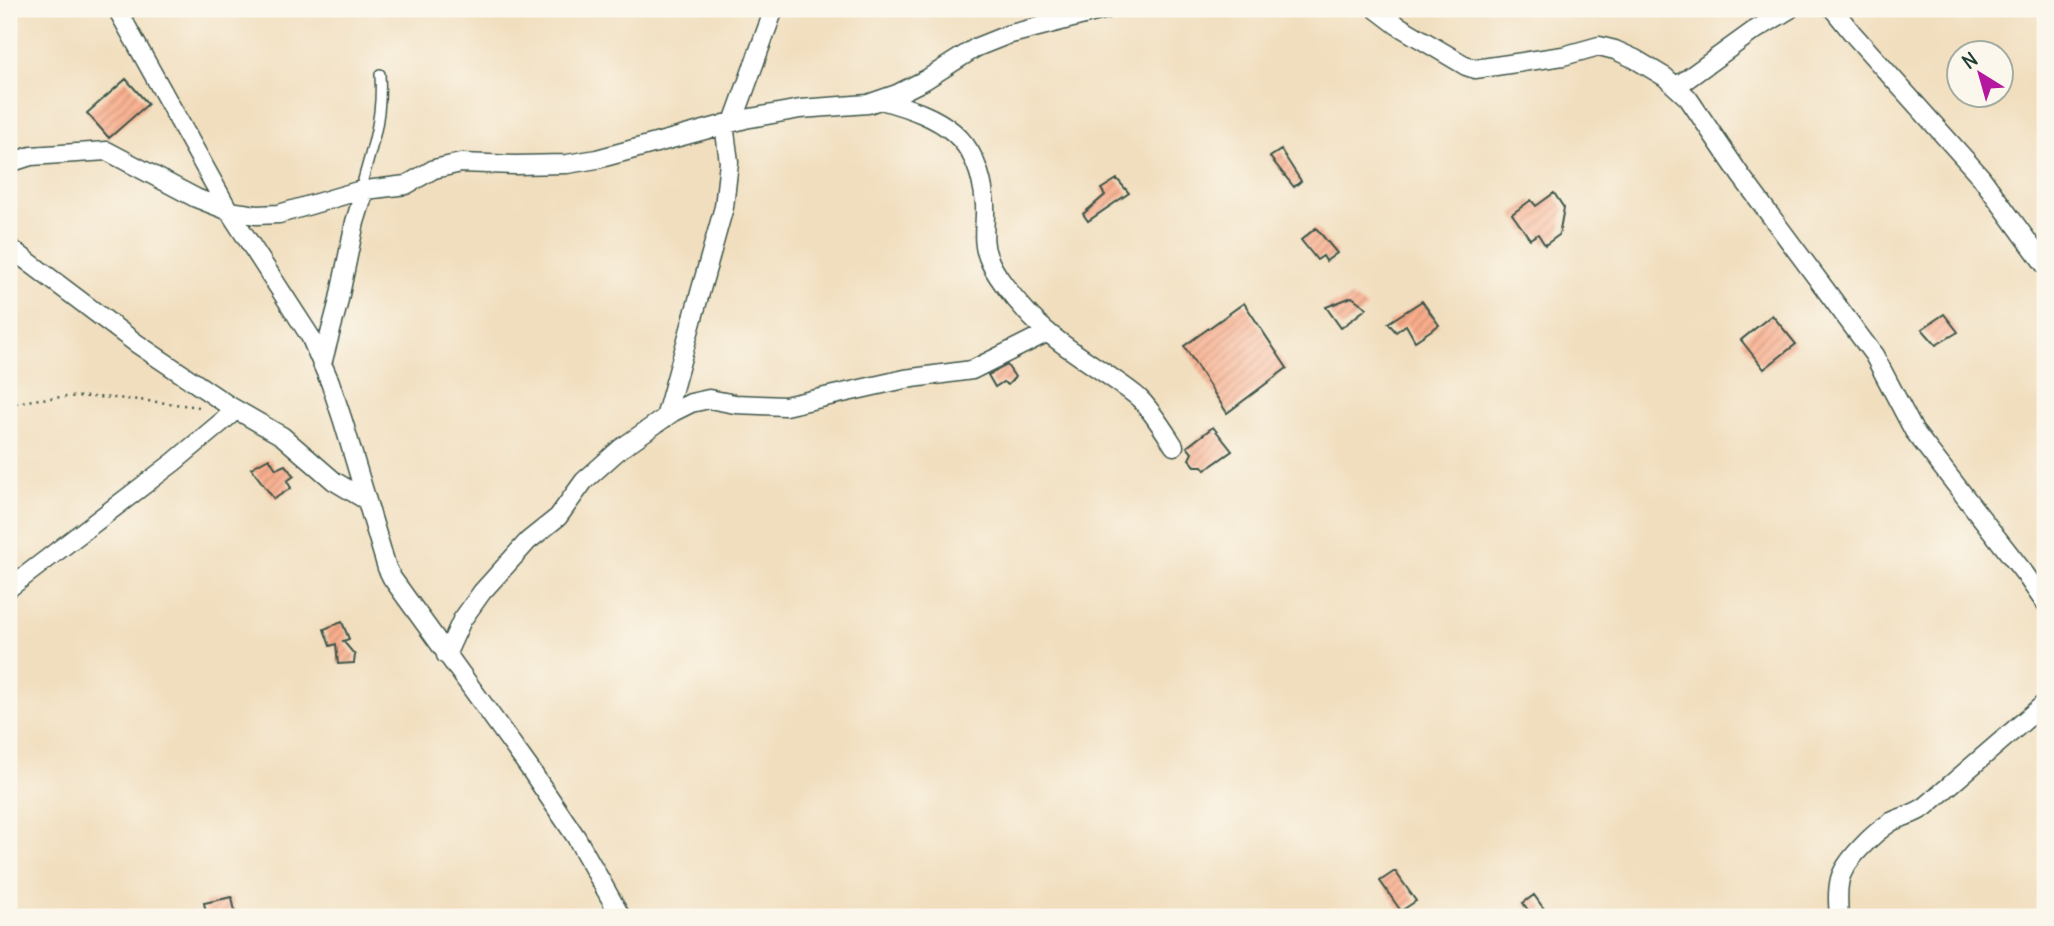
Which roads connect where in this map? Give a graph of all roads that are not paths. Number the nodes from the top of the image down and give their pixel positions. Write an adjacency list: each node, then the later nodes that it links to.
1 (119, 9): 13 (street)
2 (774, 9): 10 (street)
3 (1107, 9): 9 (street)
4 (1376, 9): 8 (street)
5 (1790, 9): 8 (street)
6 (1833, 9): 15 (street)
7 (380, 74): 12 (lane)
8 (1676, 87): 23 (street)
9 (881, 100): 10 (street); 16 (street)
10 (729, 123): 12 (street); 19 (street)
11 (9, 163): 13 (street)
12 (362, 191): 13 (street); 17 (street)
13 (229, 212): 17 (street)
14 (9, 247): 18 (street)
15 (2045, 265)
16 (1048, 332): 19 (street); 20 (street)
17 (322, 364): 21 (street)
18 (236, 410): 21 (street); 22 (street)
19 (665, 418): 24 (street)
20 (1174, 446)
21 (366, 500): 24 (street)
22 (9, 588)
23 (2045, 603)
24 (446, 655): 26 (street)
25 (2045, 703): 27 (street)
26 (621, 917)
27 (1839, 917)

